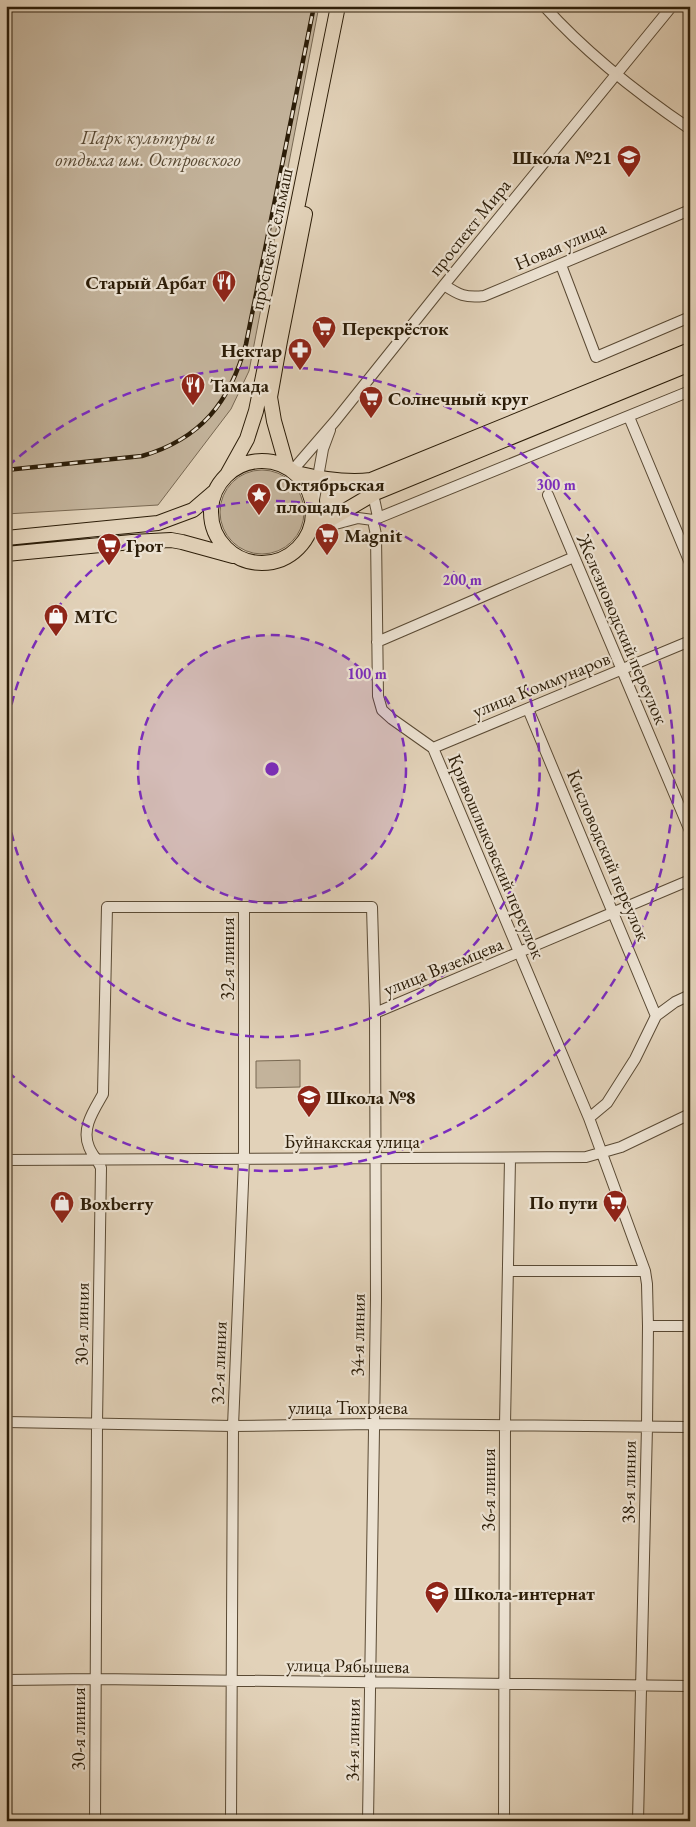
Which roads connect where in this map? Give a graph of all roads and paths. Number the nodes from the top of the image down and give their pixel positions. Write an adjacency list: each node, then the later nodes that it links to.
1 (338, 6): 17 (main road, проспект Сельмаш)
2 (346, 6): 16 (main road, проспект Сельмаш)
3 (544, 6): 5 (street)
4 (672, 6): 5 (street, проспект Мира)
5 (616, 75): 6 (street); 9 (street, проспект Мира)
6 (690, 129)
7 (690, 210): 8 (street, Новая улица)
8 (561, 265): 9 (street, Новая улица); 10 (street)
9 (444, 284): 15 (street, проспект Мира)
10 (690, 317)
11 (690, 350): 18 (main road)
12 (690, 364): 20 (main road)
13 (690, 391): 14 (street)
14 (629, 417): 23 (street); 29 (street)
15 (332, 425): 16 (street, проспект Мира); 18 (street, проспект Мира)
16 (292, 471): 17 (main road); 18 (main road); 22 (main road)
17 (227, 475): 19 (main road)
18 (317, 478): 22 (street, проспект Мира)
19 (215, 492): 25 (main road); 27 (main road)
20 (373, 494): 23 (street, Кривошлыковский переулок); 24 (main road)
21 (548, 495): 28 (street, Железноводский переулок)
22 (313, 505): 24 (main road)
23 (375, 518): 24 (street); 31 (street, Кривошлыковский переулок)
24 (314, 528): 27 (main road)
25 (6, 538)
26 (6, 554): 27 (main road)
27 (238, 557)
28 (574, 558): 31 (street); 32 (street, Железноводский переулок)
29 (690, 563)
30 (690, 641): 32 (street, улица Коммунаров)
31 (377, 642): 34 (street, Кривошлыковский переулок)
32 (622, 670): 33 (street, улица Коммунаров); 35 (street, Железноводский переулок)
33 (528, 708): 34 (street, улица Коммунаров); 40 (street, Кисловодский переулок)
34 (433, 748): 41 (street, Кривошлыковский переулок)
35 (690, 831)
36 (690, 880): 40 (street, улица Вяземцева)
37 (314, 906): 39 (street, 32-я линия); 43 (street, 34-я линия)
38 (179, 907): 39 (street, 32-я линия); 52 (street, 30-я линия)
39 (244, 907): 48 (street, 32-я линия)
40 (614, 911): 41 (street, улица Вяземцева); 44 (street, Кисловодский переулок)
41 (519, 953): 43 (street, улица Вяземцева); 46 (street, Кривошлыковский переулок)
42 (690, 995): 44 (street)
43 (374, 1013): 49 (street, 34-я линия)
44 (656, 1016): 46 (street)
45 (689, 1117): 47 (street, Буйнакская улица)
46 (590, 1118): 47 (street, Кривошлыковский переулок)
47 (602, 1152): 50 (street, Буйнакская улица); 54 (street, 38-я линия)
48 (244, 1159): 49 (street, Буйнакская улица); 52 (street, Буйнакская улица); 61 (street, 32-я линия)
49 (376, 1159): 50 (street, Буйнакская улица); 59 (street, 34-я линия)
50 (510, 1159): 53 (street, 36-я линия)
51 (6, 1160): 52 (street, Буйнакская улица)
52 (98, 1161): 58 (street, 30-я линия)
53 (508, 1271): 54 (street); 60 (street, 36-я линия)
54 (645, 1271): 55 (street, 38-я линия)
55 (648, 1326): 56 (street); 62 (street, 38-я линия)
56 (690, 1326)
57 (6, 1422): 58 (street, улица Тюхряева)
58 (97, 1423): 61 (street, улица Тюхряева); 64 (street, 30-я линия)
59 (373, 1424): 60 (street, улица Тюхряева); 61 (street, улица Тюхряева); 67 (street, 34-я линия)
60 (505, 1424): 62 (street, улица Тюхряева); 68 (street, 36-я линия)
61 (233, 1426): 66 (street, 32-я линия)
62 (646, 1426): 63 (street, улица Тюхряева); 69 (street, 38-я линия)
63 (690, 1427)
64 (95, 1679): 65 (street, улица Рябышева); 66 (street, улица Рябышева); 71 (street, 30-я линия)
65 (6, 1680)
66 (232, 1681): 67 (street, улица Рябышева); 72 (street, 32-я линия)
67 (370, 1682): 68 (street, улица Рябышева); 73 (street, 34-я линия)
68 (505, 1684): 69 (street, улица Рябышева); 74 (street, 36-я линия)
69 (641, 1686): 70 (street, улица Рябышева); 75 (street, 38-я линия)
70 (690, 1686)
71 (95, 1821)
72 (231, 1821)
73 (368, 1821)
74 (504, 1821)
75 (638, 1821)

